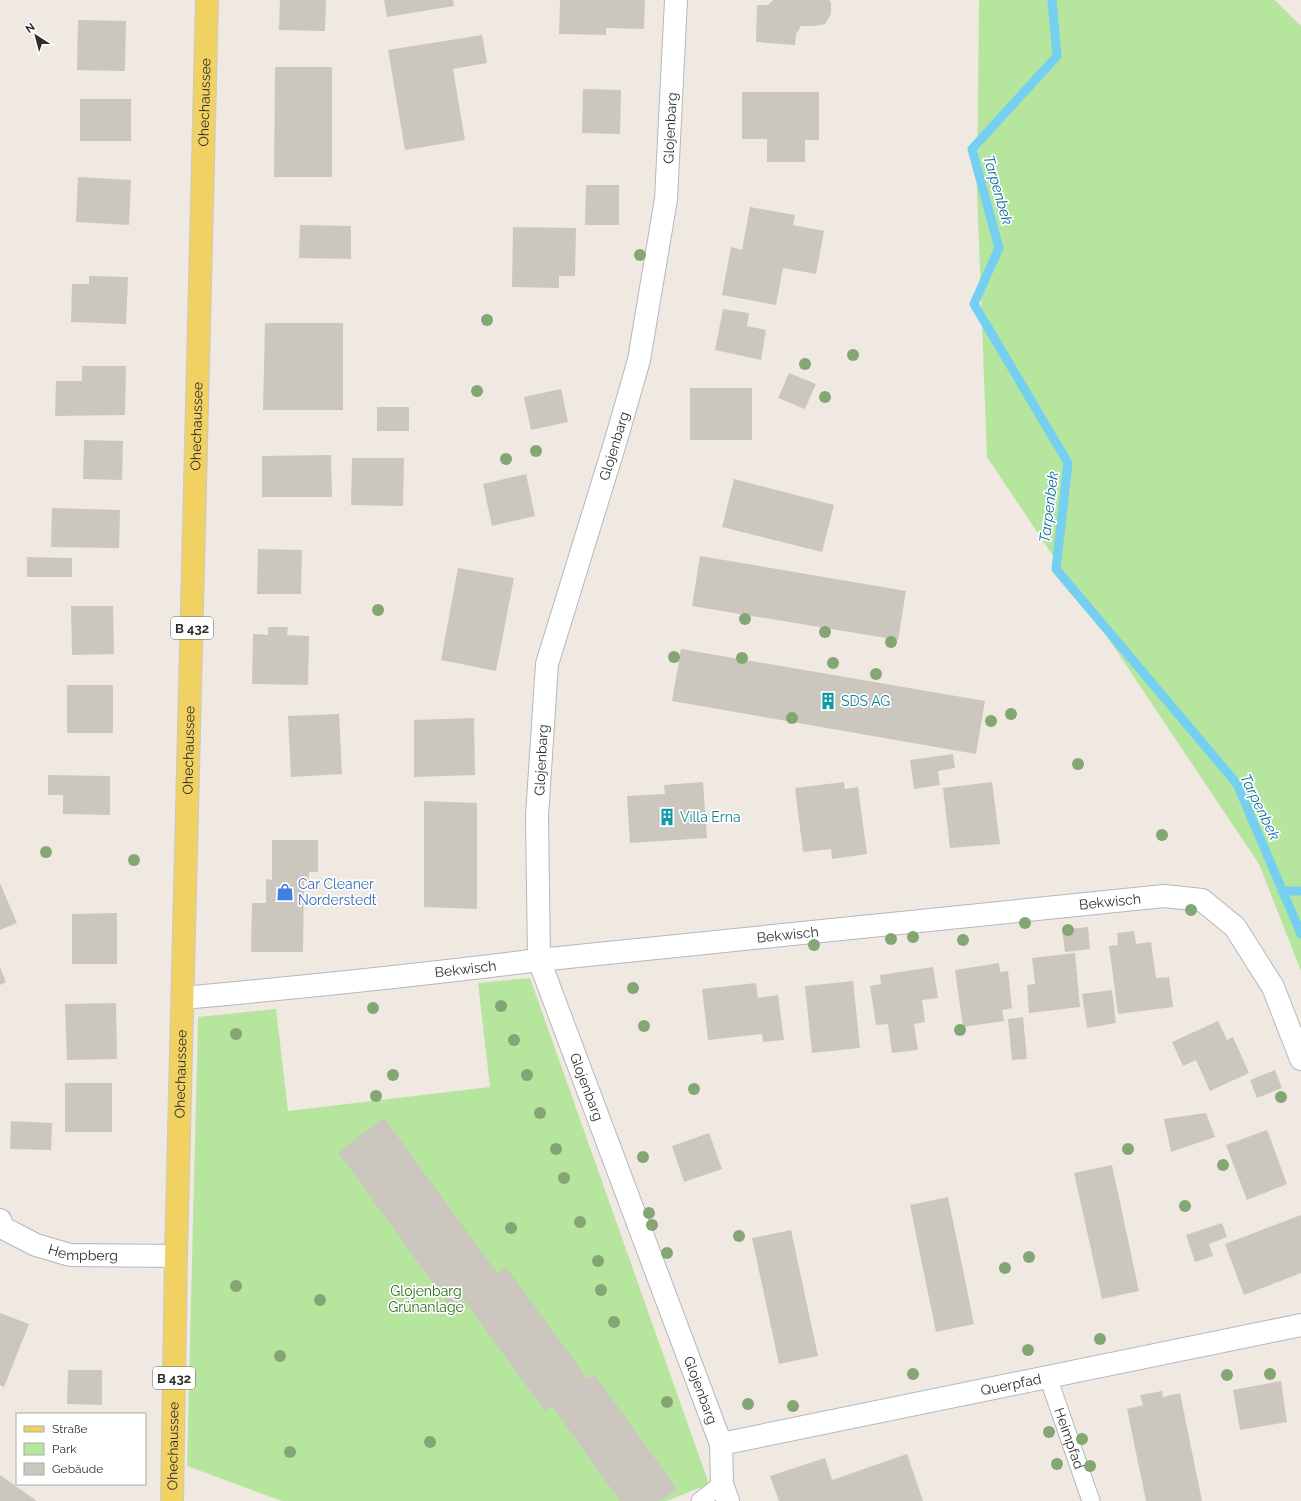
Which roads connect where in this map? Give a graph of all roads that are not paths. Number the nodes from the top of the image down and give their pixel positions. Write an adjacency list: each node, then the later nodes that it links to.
1 (208, 0): 4 (main road, Ohechaussee / B 432)
2 (676, 0): 3 (street, Glojenbarg)
3 (539, 960): 4 (street, Bekwisch); 5 (street, Bekwisch); 10 (street, Glojenbarg)
4 (183, 998): 7 (main road, Ohechaussee / B 432)
5 (1301, 1059)
6 (0, 1220): 7 (street, Hempberg)
7 (176, 1256): 12 (main road, Ohechaussee / B 432)
8 (1301, 1325): 9 (street, Querpfad)
9 (1048, 1377): 10 (street, Querpfad); 14 (lane, Heimpfad)
10 (721, 1444): 11 (street, Glojenbarg)
11 (725, 1493): 13 (lane)
12 (172, 1501)
13 (700, 1501)
14 (1091, 1501)

